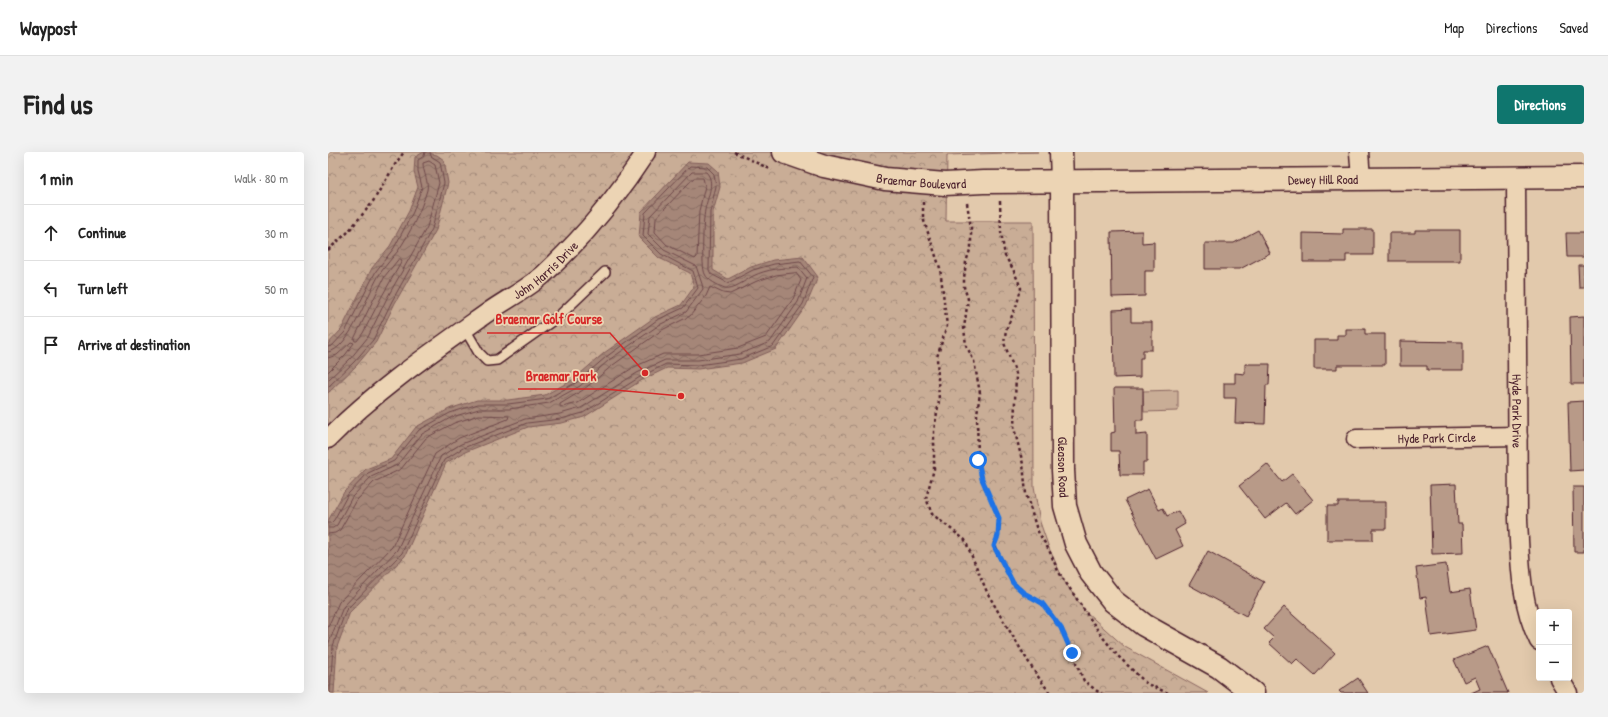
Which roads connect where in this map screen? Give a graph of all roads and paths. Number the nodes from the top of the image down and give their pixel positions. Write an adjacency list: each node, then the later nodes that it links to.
1 (404, 152): 12 (path)
2 (646, 152): 14 (street, John Harris Drive)
3 (784, 152): 9 (street, Braemar Boulevard)
4 (1061, 152): 9 (street, Gleason Road)
5 (1359, 152): 8 (street)
6 (1516, 178): 7 (street, Dewey Hill Road); 8 (street, Dewey Hill Road); 15 (street, Hyde Park Drive)
7 (1584, 178)
8 (1362, 179): 9 (street, Dewey Hill Road)
9 (1062, 181): 22 (street, Gleason Road)
10 (923, 199): 20 (path)
11 (967, 200): 21 (path)
12 (328, 250)
13 (605, 272): 14 (lane)
14 (465, 329): 16 (street, John Harris Drive)
15 (1518, 436): 17 (street, Hyde Park Circle); 18 (street, Hyde Park Drive)
16 (328, 439)
17 (1356, 439)
18 (1536, 634)
19 (1561, 681): 23 (street)
20 (1050, 693)
21 (1102, 693)
22 (1253, 693)
23 (1568, 693)

